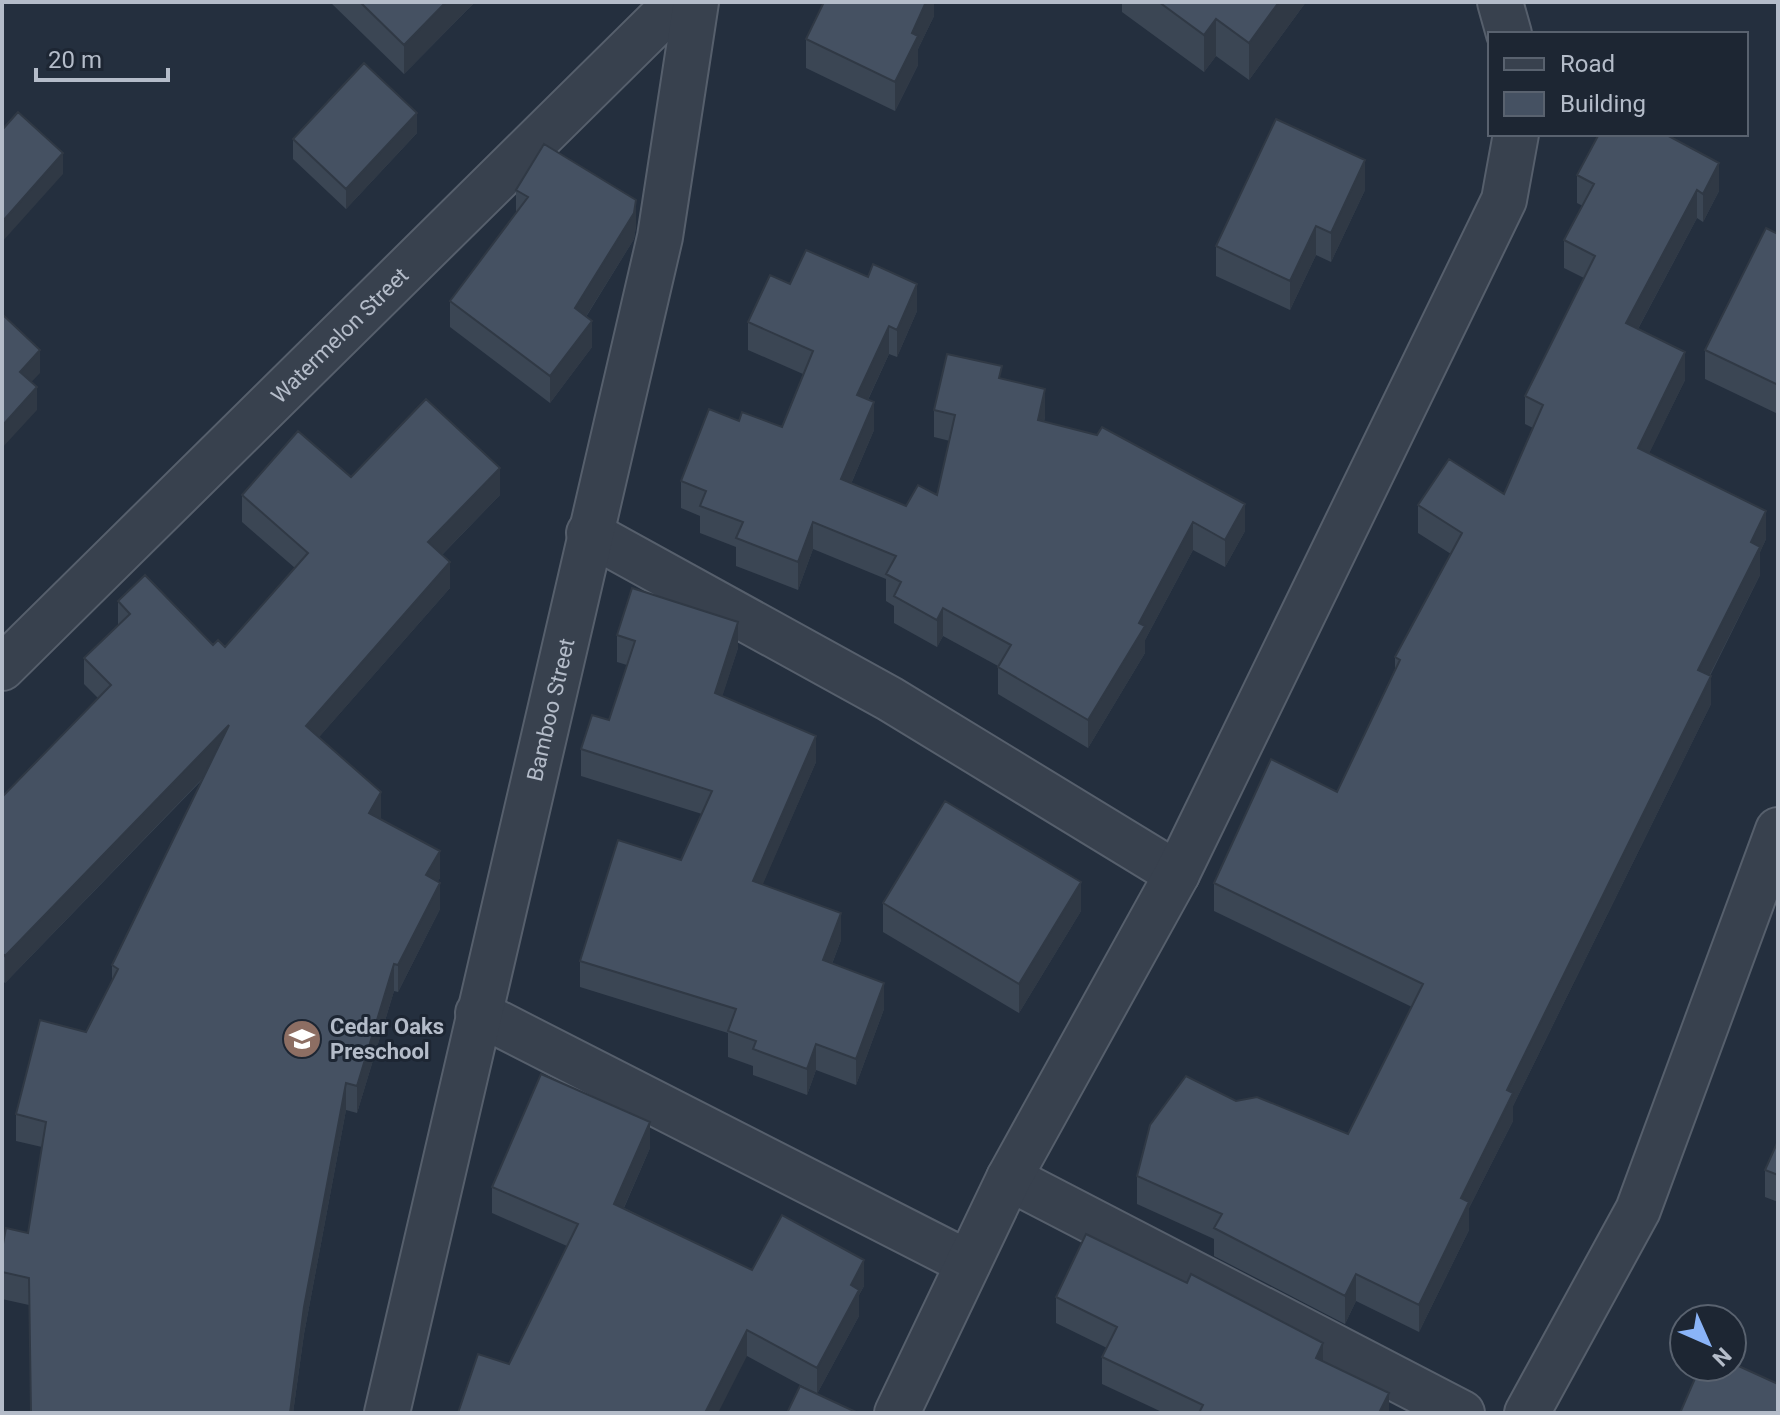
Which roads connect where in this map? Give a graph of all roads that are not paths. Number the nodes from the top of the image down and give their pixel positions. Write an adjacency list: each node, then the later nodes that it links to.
1 (677, 2): 7 (street, Watermelon Street)
2 (696, 2): 6 (street, Bamboo Street)
3 (1500, 2): 4 (street)
4 (1508, 32)
5 (1516, 136): 9 (street)
6 (589, 533): 9 (street); 10 (street, Bamboo Street)
7 (2, 668)
8 (1778, 830): 16 (street)
9 (1177, 874): 11 (street)
10 (478, 1013): 12 (street); 13 (street, Bamboo Street)
11 (1009, 1178): 12 (street); 15 (street)
12 (968, 1263): 14 (street)
13 (387, 1413)
14 (897, 1413)
15 (1462, 1413)
16 (1527, 1413)

